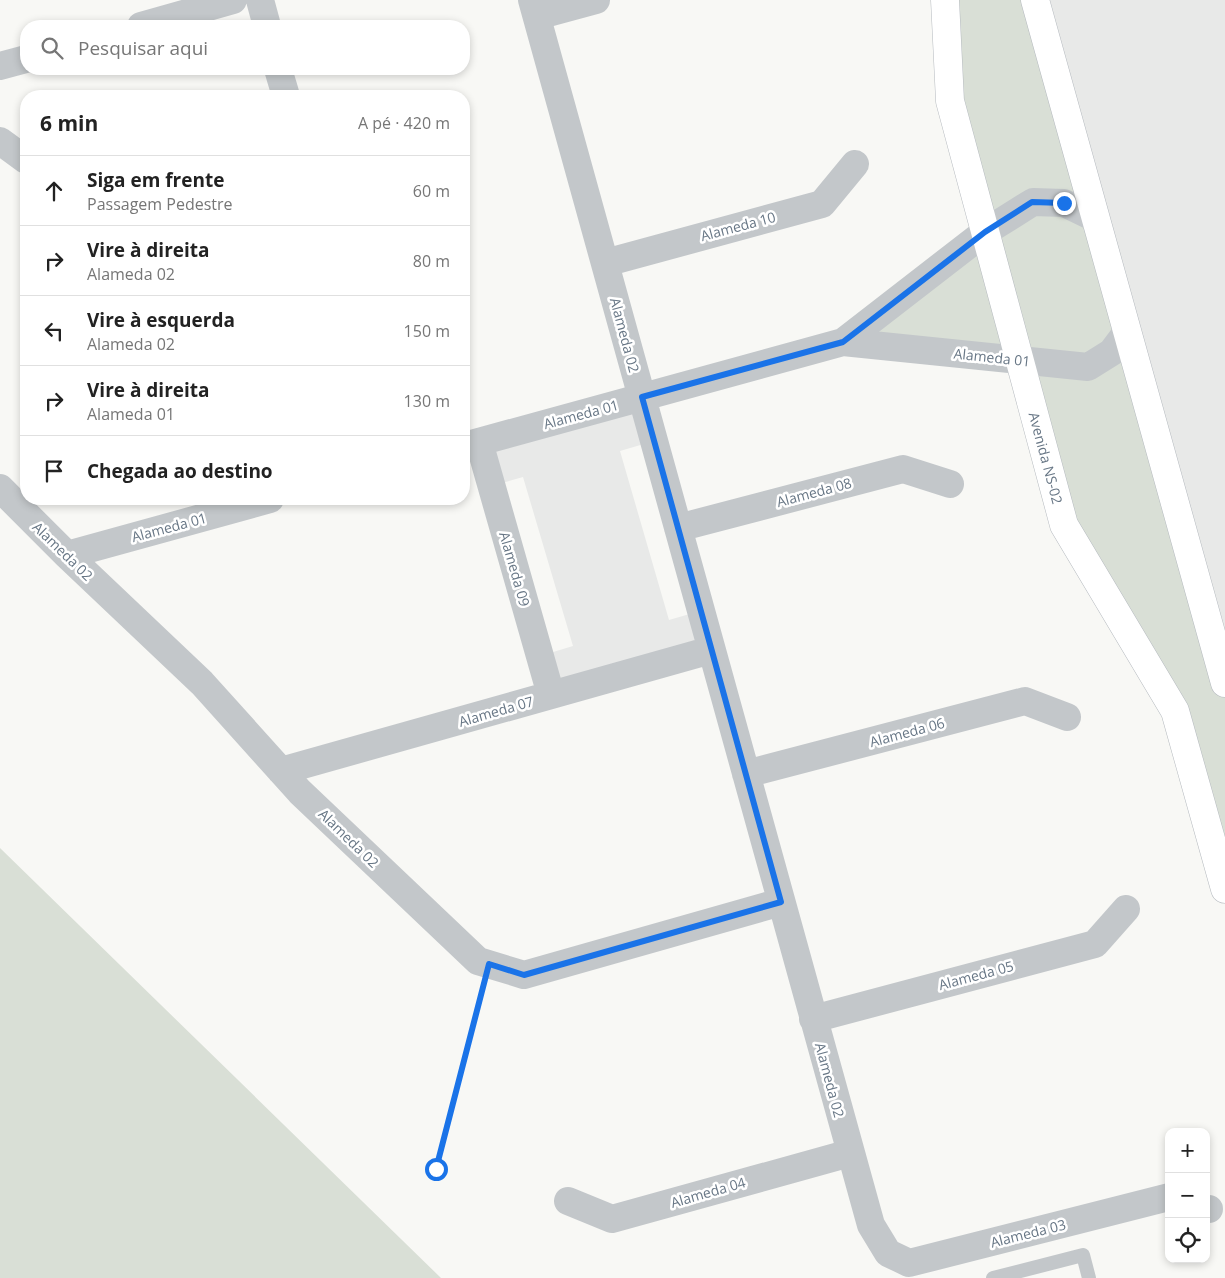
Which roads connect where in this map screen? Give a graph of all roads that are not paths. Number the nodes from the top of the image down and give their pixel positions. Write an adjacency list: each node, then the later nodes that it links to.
1 (233, 0): 7 (street)
2 (260, 0): 8 (street)
3 (596, 0): 6 (street)
4 (945, 0): 17 (street, Avenida NS-02)
5 (1035, 0): 16 (street)
6 (534, 8): 18 (street, Alameda 02)
7 (162, 20)
8 (265, 20)
9 (20, 61): 10 (street)
10 (0, 66)
11 (280, 75): 12 (street)
12 (284, 90)
13 (0, 141): 14 (street)
14 (20, 156)
15 (855, 164): 18 (street, Alameda 10)
16 (1095, 218): 17 (street, Alameda 01); 19 (street)
17 (985, 232): 20 (street, Alameda 01); 21 (street, Avenida NS-02)
18 (605, 263): 22 (street, Alameda 02)
19 (1127, 332): 21 (street, Alameda 01); 30 (street)
20 (843, 342): 21 (street, Alameda 01); 22 (street, Alameda 01)
21 (1020, 360): 35 (street, Avenida NS-02)
22 (642, 397): 23 (street, Alameda 01); 27 (street, Alameda 02)
23 (472, 444): 31 (street, Alameda 09)
24 (950, 484): 27 (street, Alameda 08)
25 (0, 488): 28 (street, Alameda 02)
26 (248, 505): 28 (street, Alameda 01)
27 (678, 528): 29 (street, Alameda 02)
28 (67, 555): 33 (street, Alameda 02)
29 (711, 650): 31 (street, Alameda 07); 34 (street, Alameda 02)
30 (1225, 682)
31 (551, 695): 33 (street, Alameda 07)
32 (1067, 717): 34 (street, Alameda 06)
33 (281, 771): 36 (street, Alameda 02)
34 (746, 774): 36 (street, Alameda 02)
35 (1225, 889)
36 (781, 902): 38 (street, Alameda 02)
37 (1126, 909): 38 (street, Alameda 05)
38 (813, 1019): 39 (street, Alameda 02)
39 (850, 1153): 41 (street, Alameda 04); 42 (street, Alameda 02)
40 (1165, 1198): 42 (street, Alameda 03)
41 (568, 1201)
42 (888, 1253)
43 (993, 1278): 44 (lane)
44 (1089, 1278)

